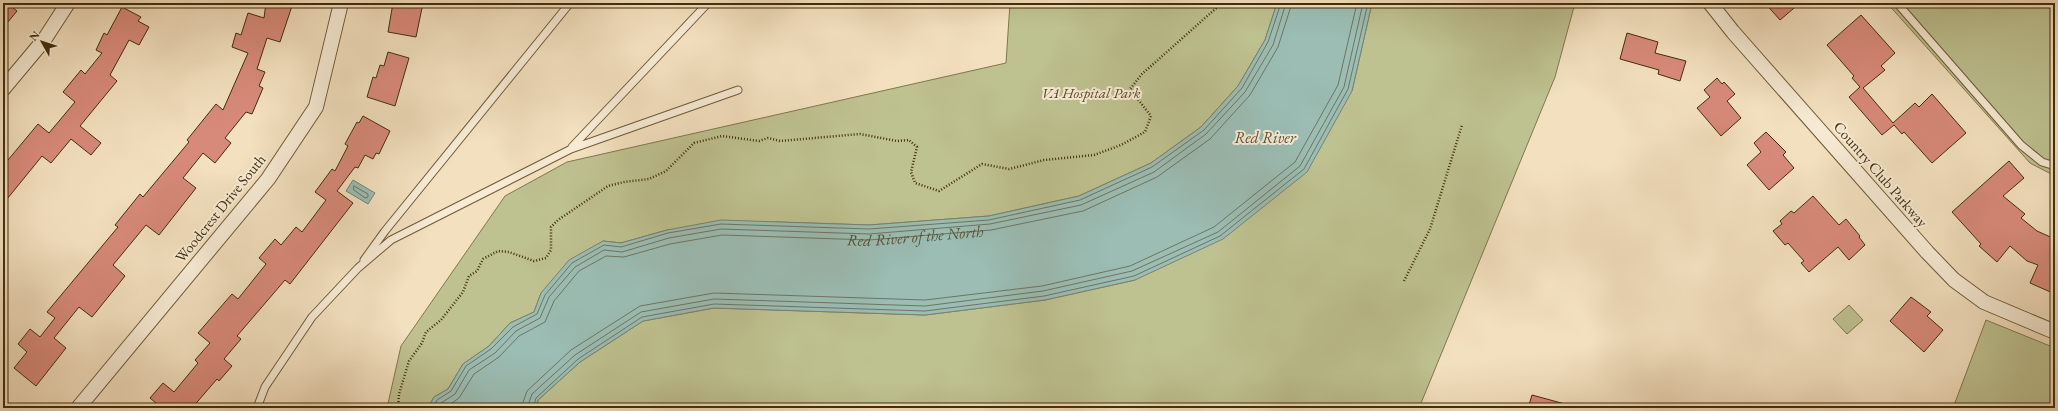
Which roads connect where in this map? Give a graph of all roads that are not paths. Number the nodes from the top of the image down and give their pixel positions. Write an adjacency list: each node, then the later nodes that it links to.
1 (68, 3): 7 (street)
2 (341, 3): 13 (street, Woodcrest Drive South)
3 (570, 3): 11 (lane)
4 (708, 3): 9 (lane)
5 (1710, 3): 12 (street, Country Club Parkway)
6 (1897, 3): 10 (lane)
7 (3, 89)
8 (738, 90): 9 (lane)
9 (571, 149): 11 (lane)
10 (2055, 166)
11 (358, 268): 14 (lane)
12 (2055, 332)
13 (78, 408)
14 (257, 408)

